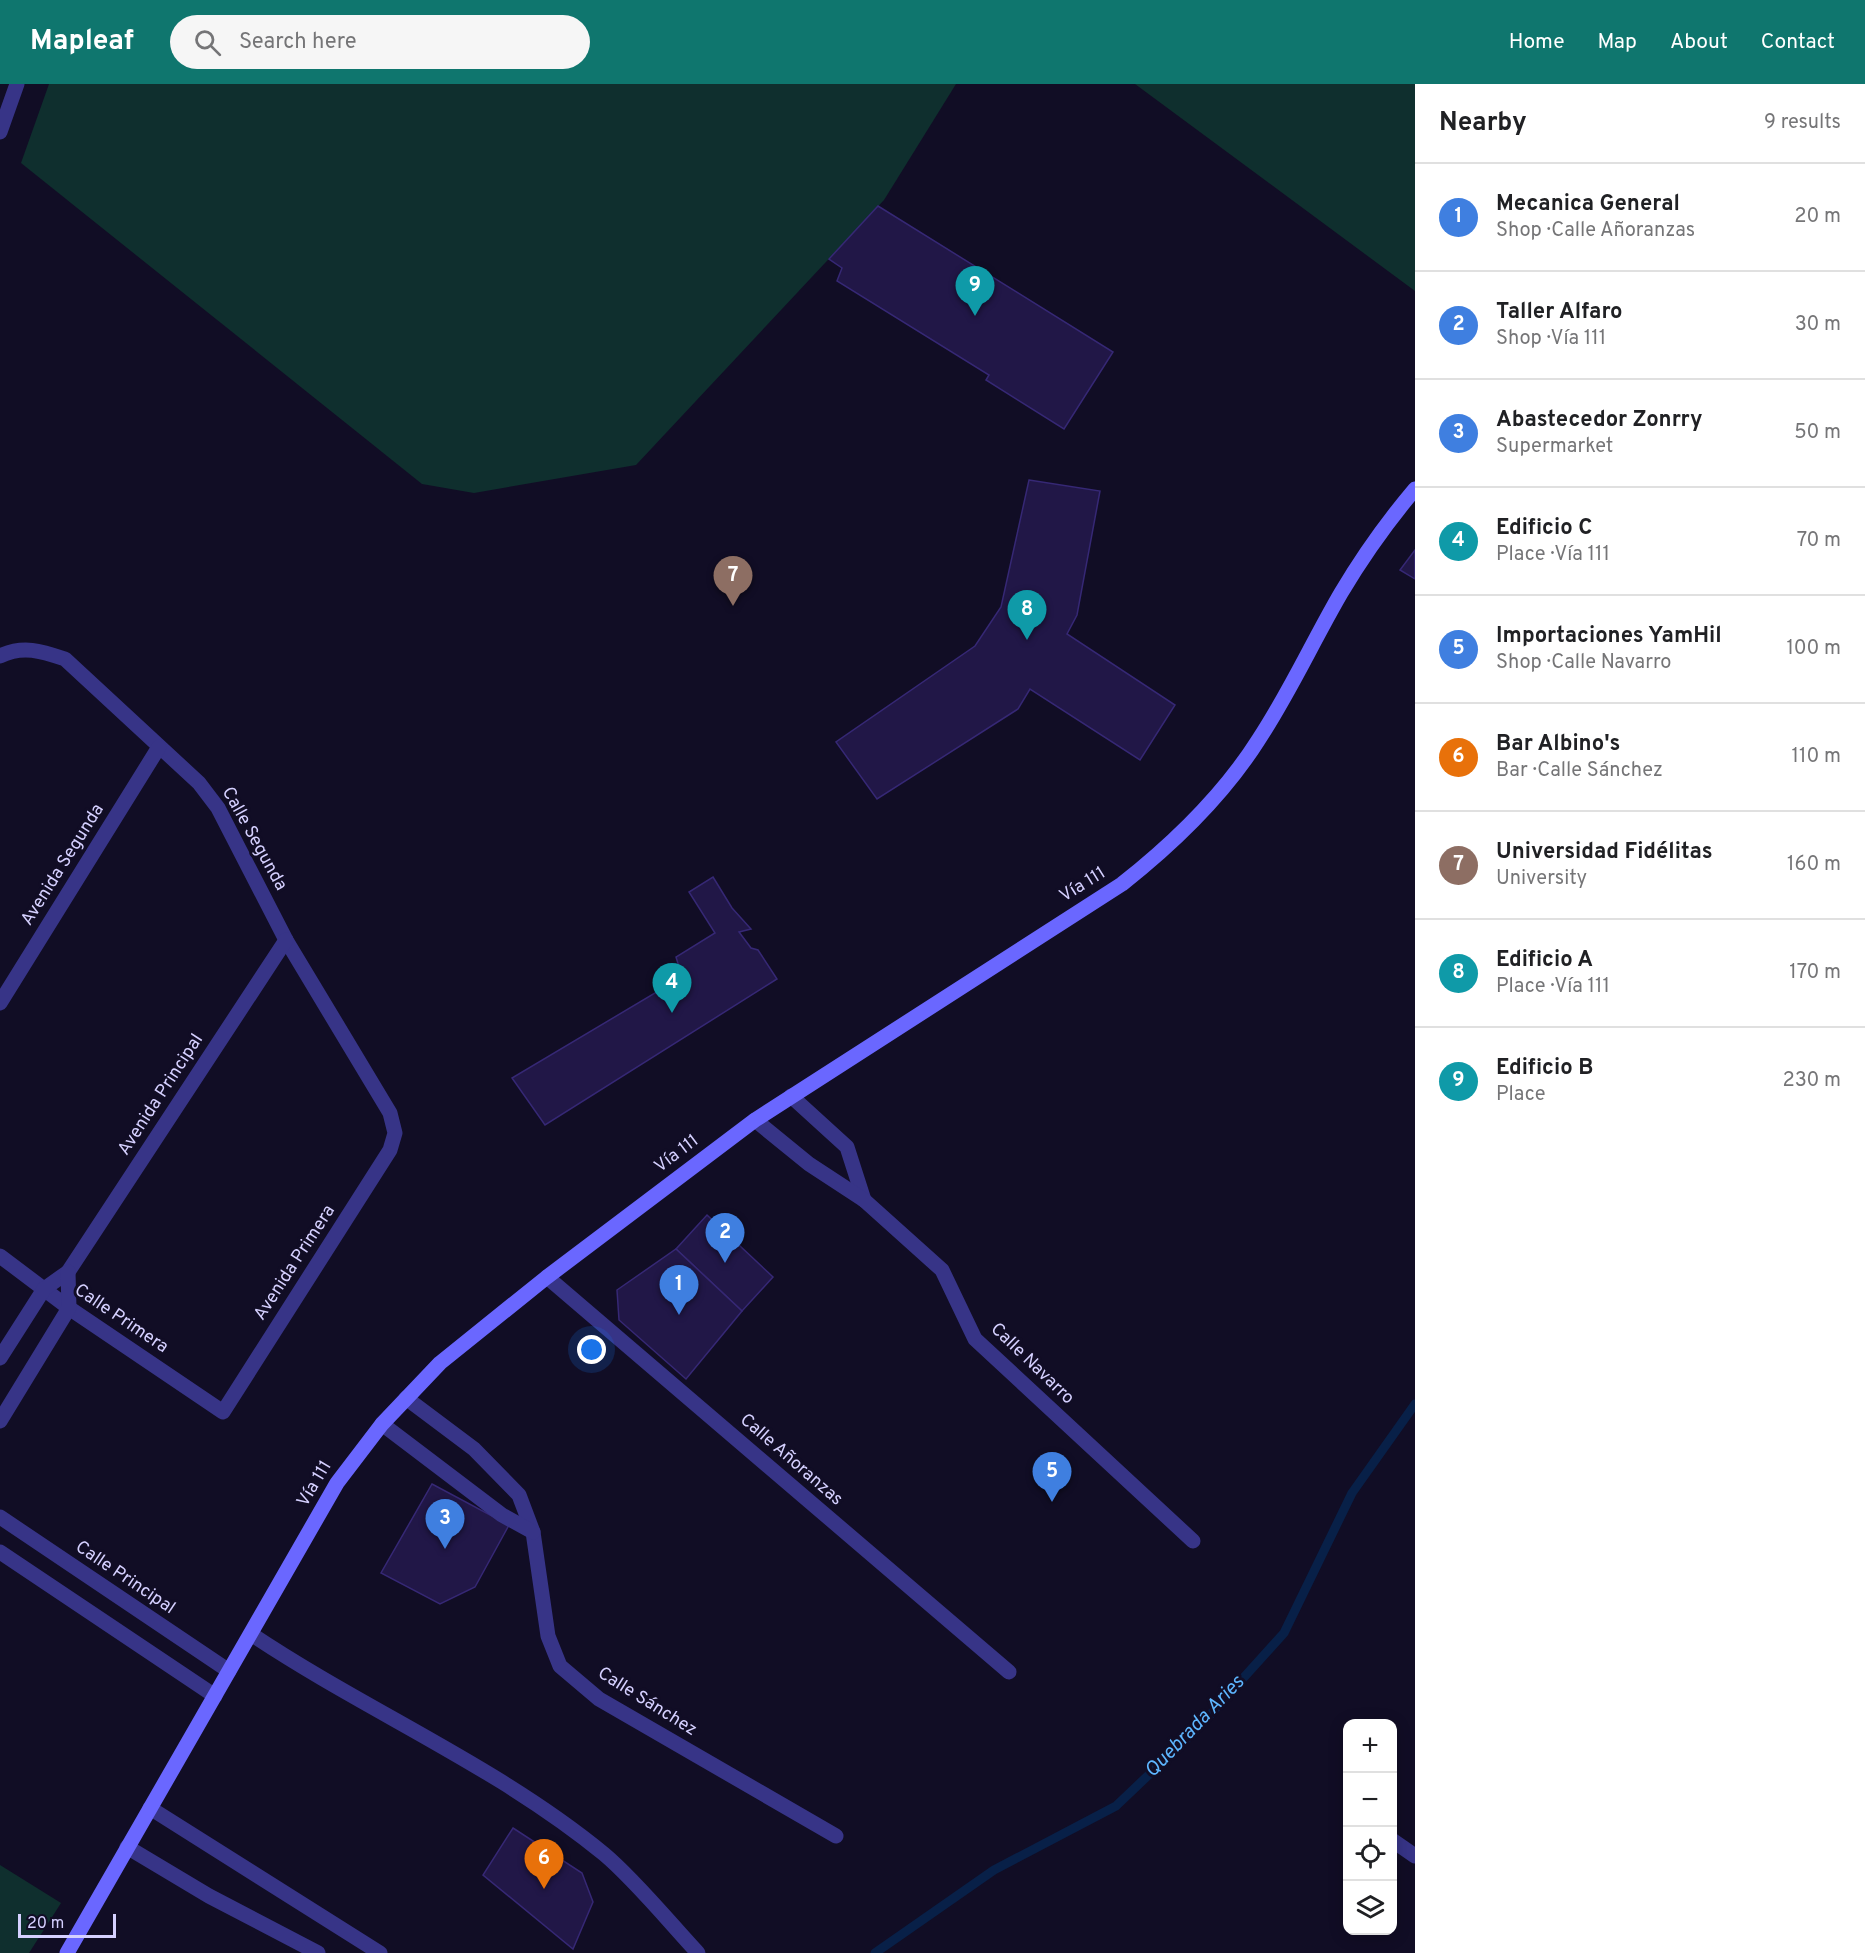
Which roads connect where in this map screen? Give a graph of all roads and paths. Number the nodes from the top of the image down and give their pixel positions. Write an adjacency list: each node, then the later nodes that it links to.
1 (17, 84): 2 (street)
2 (0, 132)
3 (1415, 489): 8 (main road, Vía 111)
4 (0, 656): 5 (street, Calle Segunda)
5 (159, 747): 6 (street, Calle Segunda); 7 (street, Avenida Segunda)
6 (286, 940): 10 (street, Calle Segunda); 13 (street, Avenida Principal)
7 (0, 1003)
8 (791, 1096): 9 (main road, Vía 111); 11 (street)
9 (755, 1120): 11 (street, Calle Navarro); 14 (main road, Vía 111)
10 (395, 1133): 19 (street, Avenida Primera)
11 (864, 1200): 24 (street, Calle Navarro)
12 (0, 1256): 15 (street, Calle Primera)
13 (68, 1272): 15 (street, Avenida Principal); 16 (street)
14 (547, 1277): 18 (main road, Vía 111); 28 (street, Calle Añoranzas)
15 (44, 1289): 16 (street, Calle Primera); 17 (street, Avenida Principal)
16 (69, 1308): 19 (street, Calle Primera); 20 (street)
17 (0, 1358)
18 (406, 1398): 21 (main road, Vía 111); 23 (street, Calle Sánchez)
19 (223, 1412)
20 (0, 1421)
21 (382, 1424): 23 (street); 26 (main road, Vía 111)
22 (0, 1517): 27 (street, Calle Principal)
23 (533, 1532): 31 (street, Calle Sánchez)
24 (1193, 1541)
25 (0, 1552): 29 (street)
26 (251, 1634): 27 (main road, Vía 111); 38 (street)
27 (229, 1671): 29 (main road, Vía 111)
28 (1009, 1672)
29 (215, 1696): 30 (main road, Vía 111)
30 (150, 1808): 33 (main road, Vía 111); 37 (street)
31 (836, 1836)
32 (1397, 1843): 34 (street)
33 (127, 1847): 35 (main road, Vía 111); 36 (street)
34 (1415, 1856)
35 (68, 1953)
36 (318, 1953)
37 (380, 1953)
38 (698, 1953)

